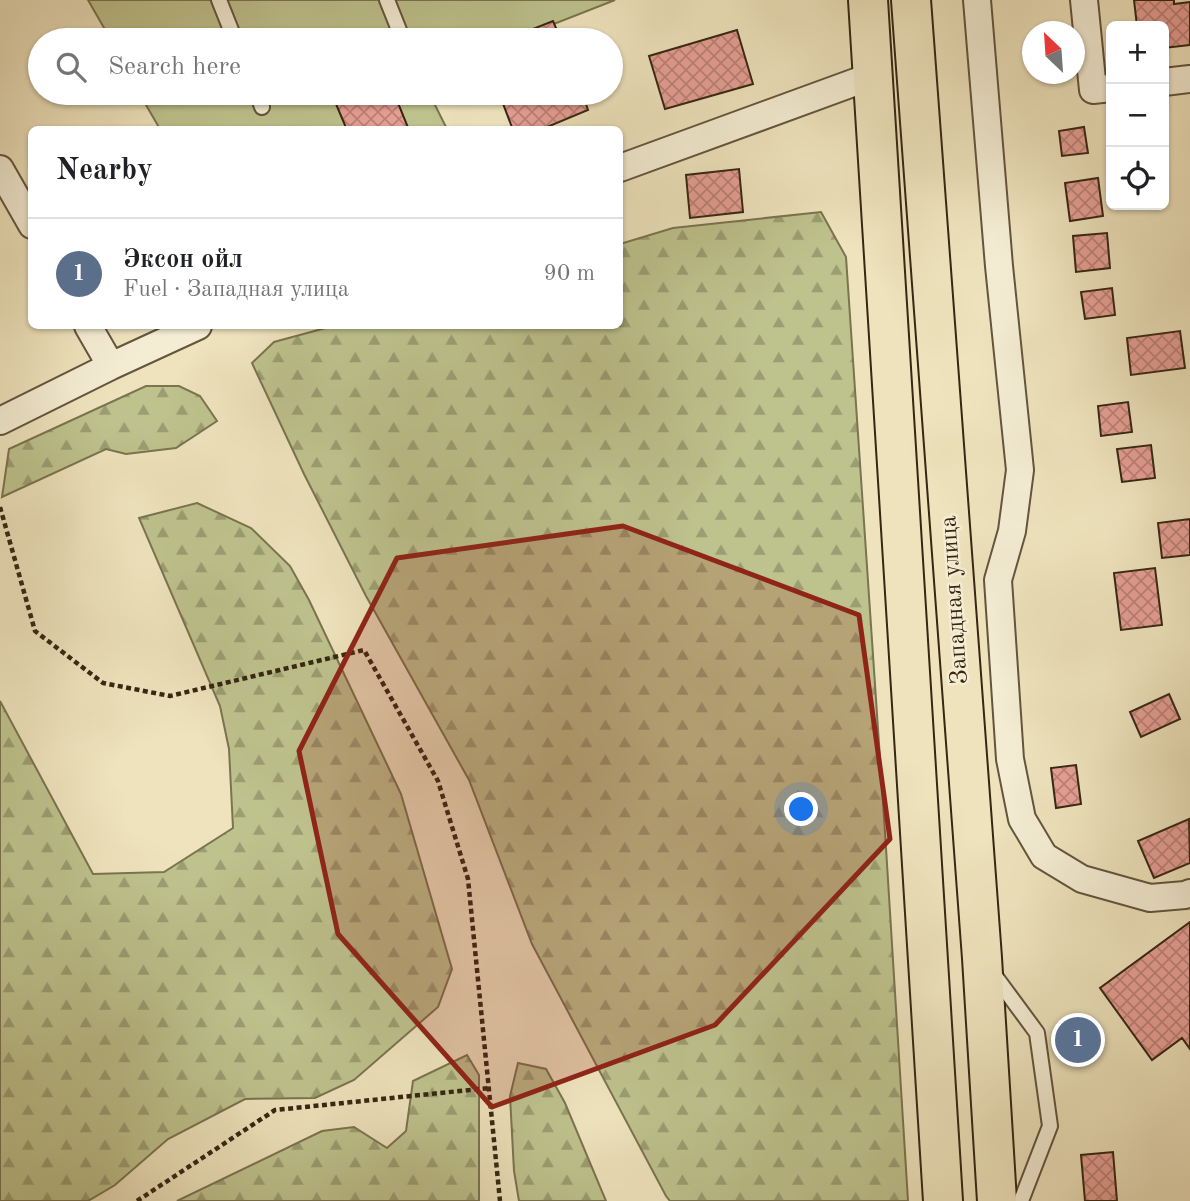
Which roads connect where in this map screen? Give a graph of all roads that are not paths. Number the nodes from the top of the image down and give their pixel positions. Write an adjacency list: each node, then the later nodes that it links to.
1 (219, 0): 7 (lane)
2 (387, 0): 8 (lane)
3 (868, 0): 9 (main road, Западная улица)
4 (911, 0): 21 (main road, Западная улица)
5 (977, 0): 20 (street, Западная улица)
6 (1084, 0): 12 (street)
7 (230, 28)
8 (398, 28)
9 (872, 76): 13 (street); 22 (main road, Западная улица)
10 (1190, 79): 11 (street)
11 (1169, 81)
12 (1106, 89)
13 (623, 167)
14 (0, 169): 15 (street)
15 (28, 218)
16 (90, 329): 18 (street)
17 (191, 329): 18 (street)
18 (111, 366): 19 (street)
19 (0, 421)
20 (1190, 893)
21 (982, 958): 23 (main road, Западная улица); 24 (lane)
22 (943, 1201)
23 (997, 1201)
24 (1021, 1201)

